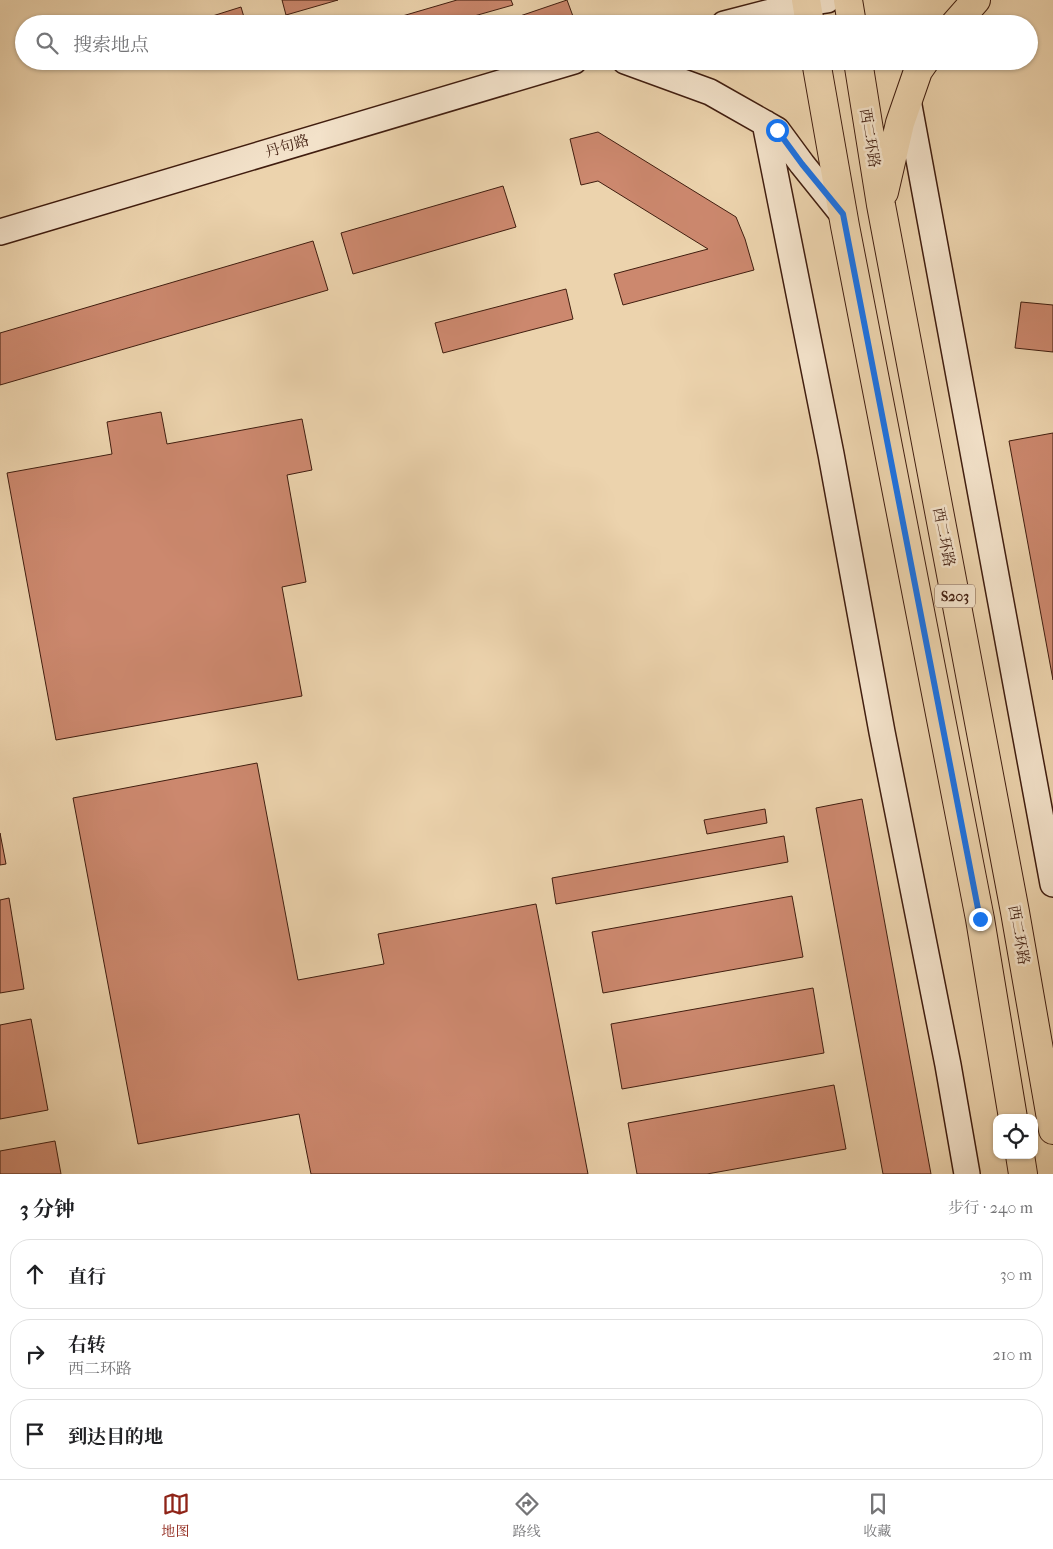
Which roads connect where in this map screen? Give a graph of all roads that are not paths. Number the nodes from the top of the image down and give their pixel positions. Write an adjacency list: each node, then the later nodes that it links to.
1 (848, 0): 5 (main road)
2 (976, 0): 6 (main road)
3 (812, 7): 4 (street)
4 (771, 15)
5 (850, 15)
6 (963, 15)
7 (544, 70): 16 (street, 丹句路)
8 (650, 70): 13 (street)
9 (818, 70): 15 (main road, S203)
10 (859, 70): 14 (main road, 西二环路 / S203)
11 (919, 70): 12 (main road)
12 (908, 100): 14 (main road); 17 (street)
13 (765, 123): 15 (street); 21 (street)
14 (881, 206): 19 (main road, 西二环路 / S203)
15 (843, 214): 18 (main road, S203)
16 (0, 232)
17 (1053, 884)
18 (1013, 1114)
19 (1053, 1130)
20 (1021, 1159): 22 (main road)
21 (967, 1174)
22 (1023, 1174)

